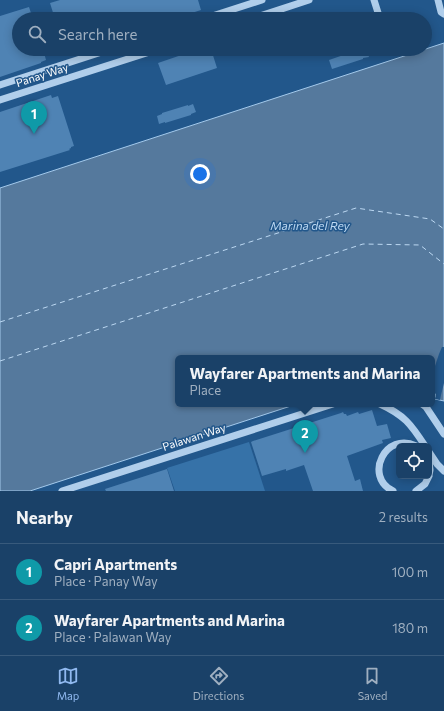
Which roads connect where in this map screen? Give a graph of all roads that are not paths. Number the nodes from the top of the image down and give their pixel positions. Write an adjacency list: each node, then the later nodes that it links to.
1 (262, 0): 5 (street)
2 (309, 0): 6 (street)
3 (374, 0): 7 (street)
4 (438, 0): 8 (street)
5 (225, 12)
6 (272, 12)
7 (378, 12)
8 (444, 14)
9 (89, 56): 11 (street, Panay Way)
10 (137, 56): 12 (street, Panay Way)
11 (0, 85)
12 (0, 100)
13 (324, 407): 22 (street, Palawan Way)
14 (395, 407): 17 (street)
15 (426, 407): 16 (street)
16 (444, 434)
17 (423, 443)
18 (396, 445): 23 (street)
19 (432, 456): 20 (street)
20 (444, 471)
21 (428, 479): 24 (street)
22 (62, 491)
23 (393, 491)
24 (416, 491)

